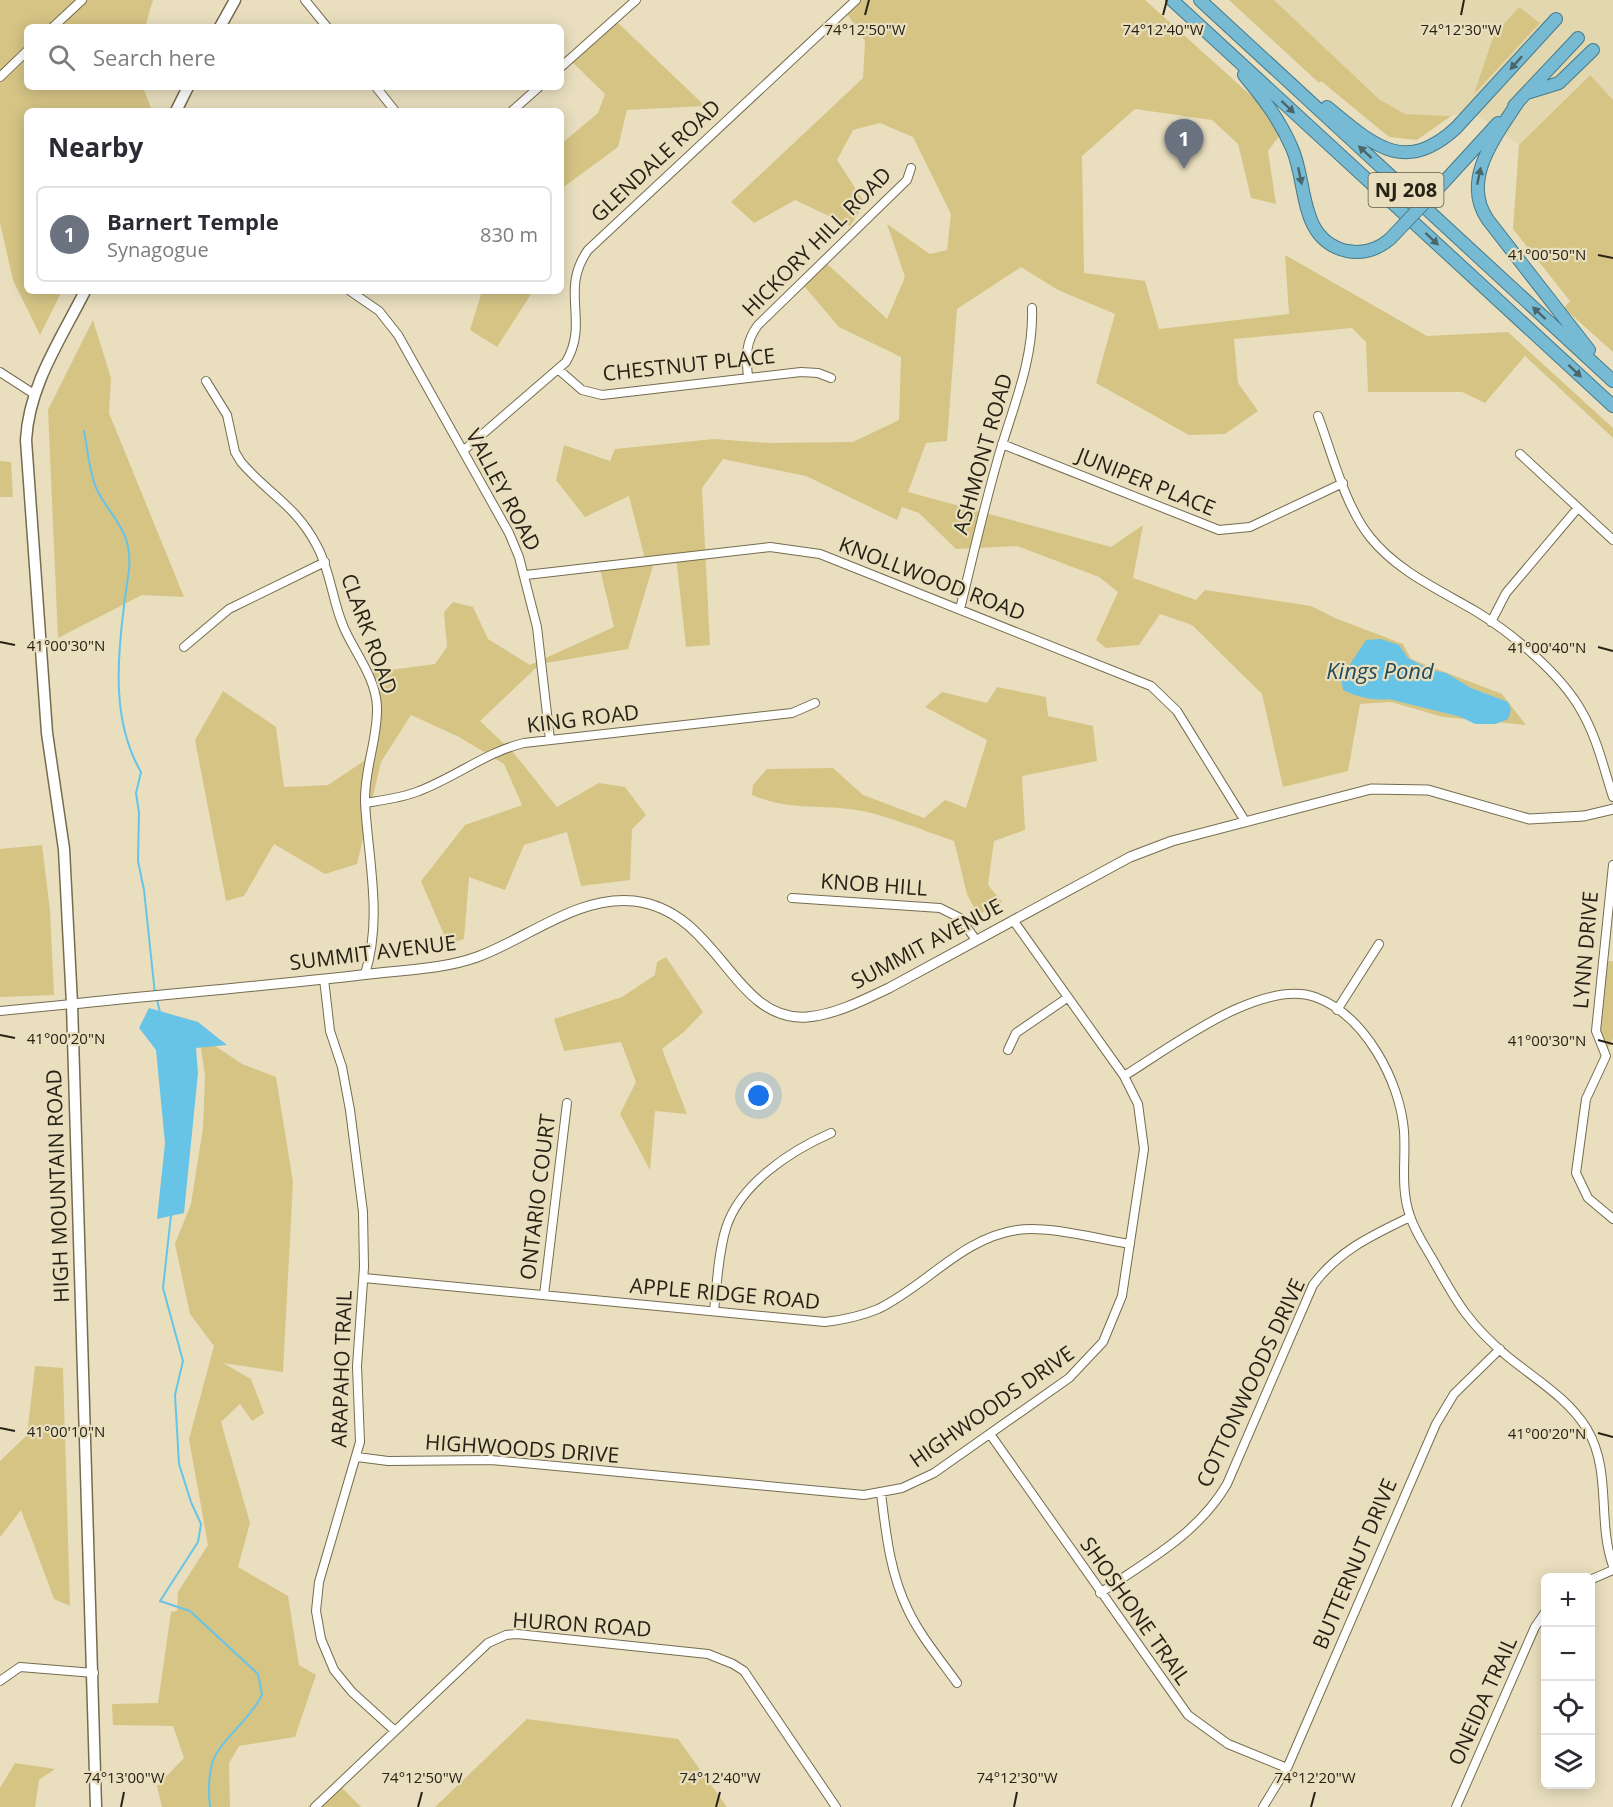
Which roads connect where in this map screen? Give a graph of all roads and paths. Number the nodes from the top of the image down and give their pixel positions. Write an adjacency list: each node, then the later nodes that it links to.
1 (82, 0): 10 (street)
2 (235, 0): 11 (main road)
3 (305, 0): 12 (street)
4 (636, 0): 17 (street)
5 (856, 0): 30 (street, GLENDALE ROAD)
6 (1172, 0): 14 (highway, NJ 208)
7 (1200, 0): 9 (highway, NJ 208)
8 (1556, 19): 9 (highway, one-way to 9)
9 (1224, 22): 34 (highway, NJ 208, one-way to 9)
10 (56, 24)
11 (222, 24)
12 (325, 24)
13 (1578, 38): 22 (highway)
14 (1214, 39): 22 (highway, one-way to 22, bridge); 37 (highway, NJ 208, one-way to 37)
15 (1593, 50): 22 (highway)
16 (24, 54): 18 (street)
17 (564, 64)
18 (0, 77)
19 (186, 90): 23 (main road)
20 (378, 90): 24 (street)
21 (536, 90): 25 (street)
22 (1522, 98): 34 (highway, one-way to 22)
23 (178, 108)
24 (393, 108)
25 (515, 108)
26 (911, 168): 32 (street, HICKORY HILL ROAD)
27 (84, 294): 36 (main road, HIGH MOUNTAIN ROAD)
28 (355, 294): 40 (street, VALLEY ROAD)
29 (1032, 308): 39 (street, ASHMONT ROAD)
30 (559, 370): 32 (street, CHESTNUT PLACE); 40 (street, GLENDALE ROAD)
31 (0, 372): 36 (street)
32 (748, 377): 33 (street, CHESTNUT PLACE)
33 (831, 378)
34 (1613, 379)
35 (206, 381): 45 (street, CLARK ROAD)
36 (34, 394): 64 (main road, HIGH MOUNTAIN ROAD)
37 (1613, 406)
38 (1318, 416): 42 (street)
39 (1002, 444): 42 (street, JUNIPER PLACE); 47 (street, ASHMONT ROAD)
40 (463, 451): 46 (street, VALLEY ROAD)
41 (1520, 454): 43 (street)
42 (1343, 483): 48 (street)
43 (1577, 509): 44 (street); 48 (street)
44 (1613, 540)
45 (325, 562): 49 (street); 53 (street, CLARK ROAD)
46 (526, 575): 47 (street, KNOLLWOOD ROAD); 51 (street, VALLEY ROAD)
47 (960, 609): 55 (street, KNOLLWOOD ROAD)
48 (1491, 622): 52 (street)
49 (184, 646)
50 (815, 704): 51 (street, KING ROAD)
51 (550, 740): 53 (street, KING ROAD)
52 (1613, 798)
53 (365, 803): 61 (street, CLARK ROAD)
54 (1613, 809): 55 (street, SUMMIT AVENUE)
55 (1245, 821): 58 (street, SUMMIT AVENUE)
56 (1613, 865): 68 (street, LYNN DRIVE)
57 (792, 898): 59 (street, KNOB HILL)
58 (1013, 920): 59 (street, SUMMIT AVENUE); 63 (street, HIGHWOODS DRIVE)
59 (976, 940): 61 (street, SUMMIT AVENUE)
60 (1379, 944): 65 (street)
61 (365, 974): 62 (street, SUMMIT AVENUE)
62 (324, 979): 64 (street, SUMMIT AVENUE); 75 (street, ARAPAHO TRAIL)
63 (1067, 998): 67 (street); 69 (street, HIGHWOODS DRIVE)
64 (72, 1004): 66 (street, SUMMIT AVENUE); 86 (main road, HIGH MOUNTAIN ROAD)
65 (1337, 1010): 69 (street); 72 (street)
66 (0, 1011)
67 (1008, 1050)
68 (1609, 1064): 73 (street)
69 (1124, 1076): 74 (street, HIGHWOODS DRIVE)
70 (567, 1103): 76 (street, ONTARIO COURT)
71 (831, 1133): 77 (street)
72 (1410, 1217): 78 (street); 84 (street, COTTONWOODS DRIVE)
73 (1613, 1219)
74 (1130, 1244): 77 (street, APPLE RIDGE ROAD); 79 (street, HIGHWOODS DRIVE)
75 (364, 1278): 76 (street, APPLE RIDGE ROAD); 80 (street, ARAPAHO TRAIL)
76 (544, 1295): 77 (street, APPLE RIDGE ROAD)
77 (714, 1311)
78 (1500, 1349): 82 (street); 90 (street, BUTTERNUT DRIVE)
79 (990, 1434): 81 (street, HIGHWOODS DRIVE); 84 (street, SHOSHONE TRAIL)
80 (357, 1457): 81 (street, HIGHWOODS DRIVE); 89 (street, ARAPAHO TRAIL)
81 (881, 1493): 88 (street)
82 (1613, 1568): 83 (street)
83 (1595, 1577)
84 (1100, 1593): 90 (street, SHOSHONE TRAIL)
85 (1541, 1617): 95 (street, ONEIDA TRAIL)
86 (94, 1673): 87 (street); 91 (main road, HIGH MOUNTAIN ROAD)
87 (0, 1681)
88 (957, 1683)
89 (395, 1731): 92 (street, HURON ROAD); 93 (street, HURON ROAD)
90 (1287, 1768): 94 (street, BUTTERNUT DRIVE)
91 (96, 1807)
92 (315, 1807)
93 (836, 1807)
94 (1263, 1807)
95 (1456, 1807)

